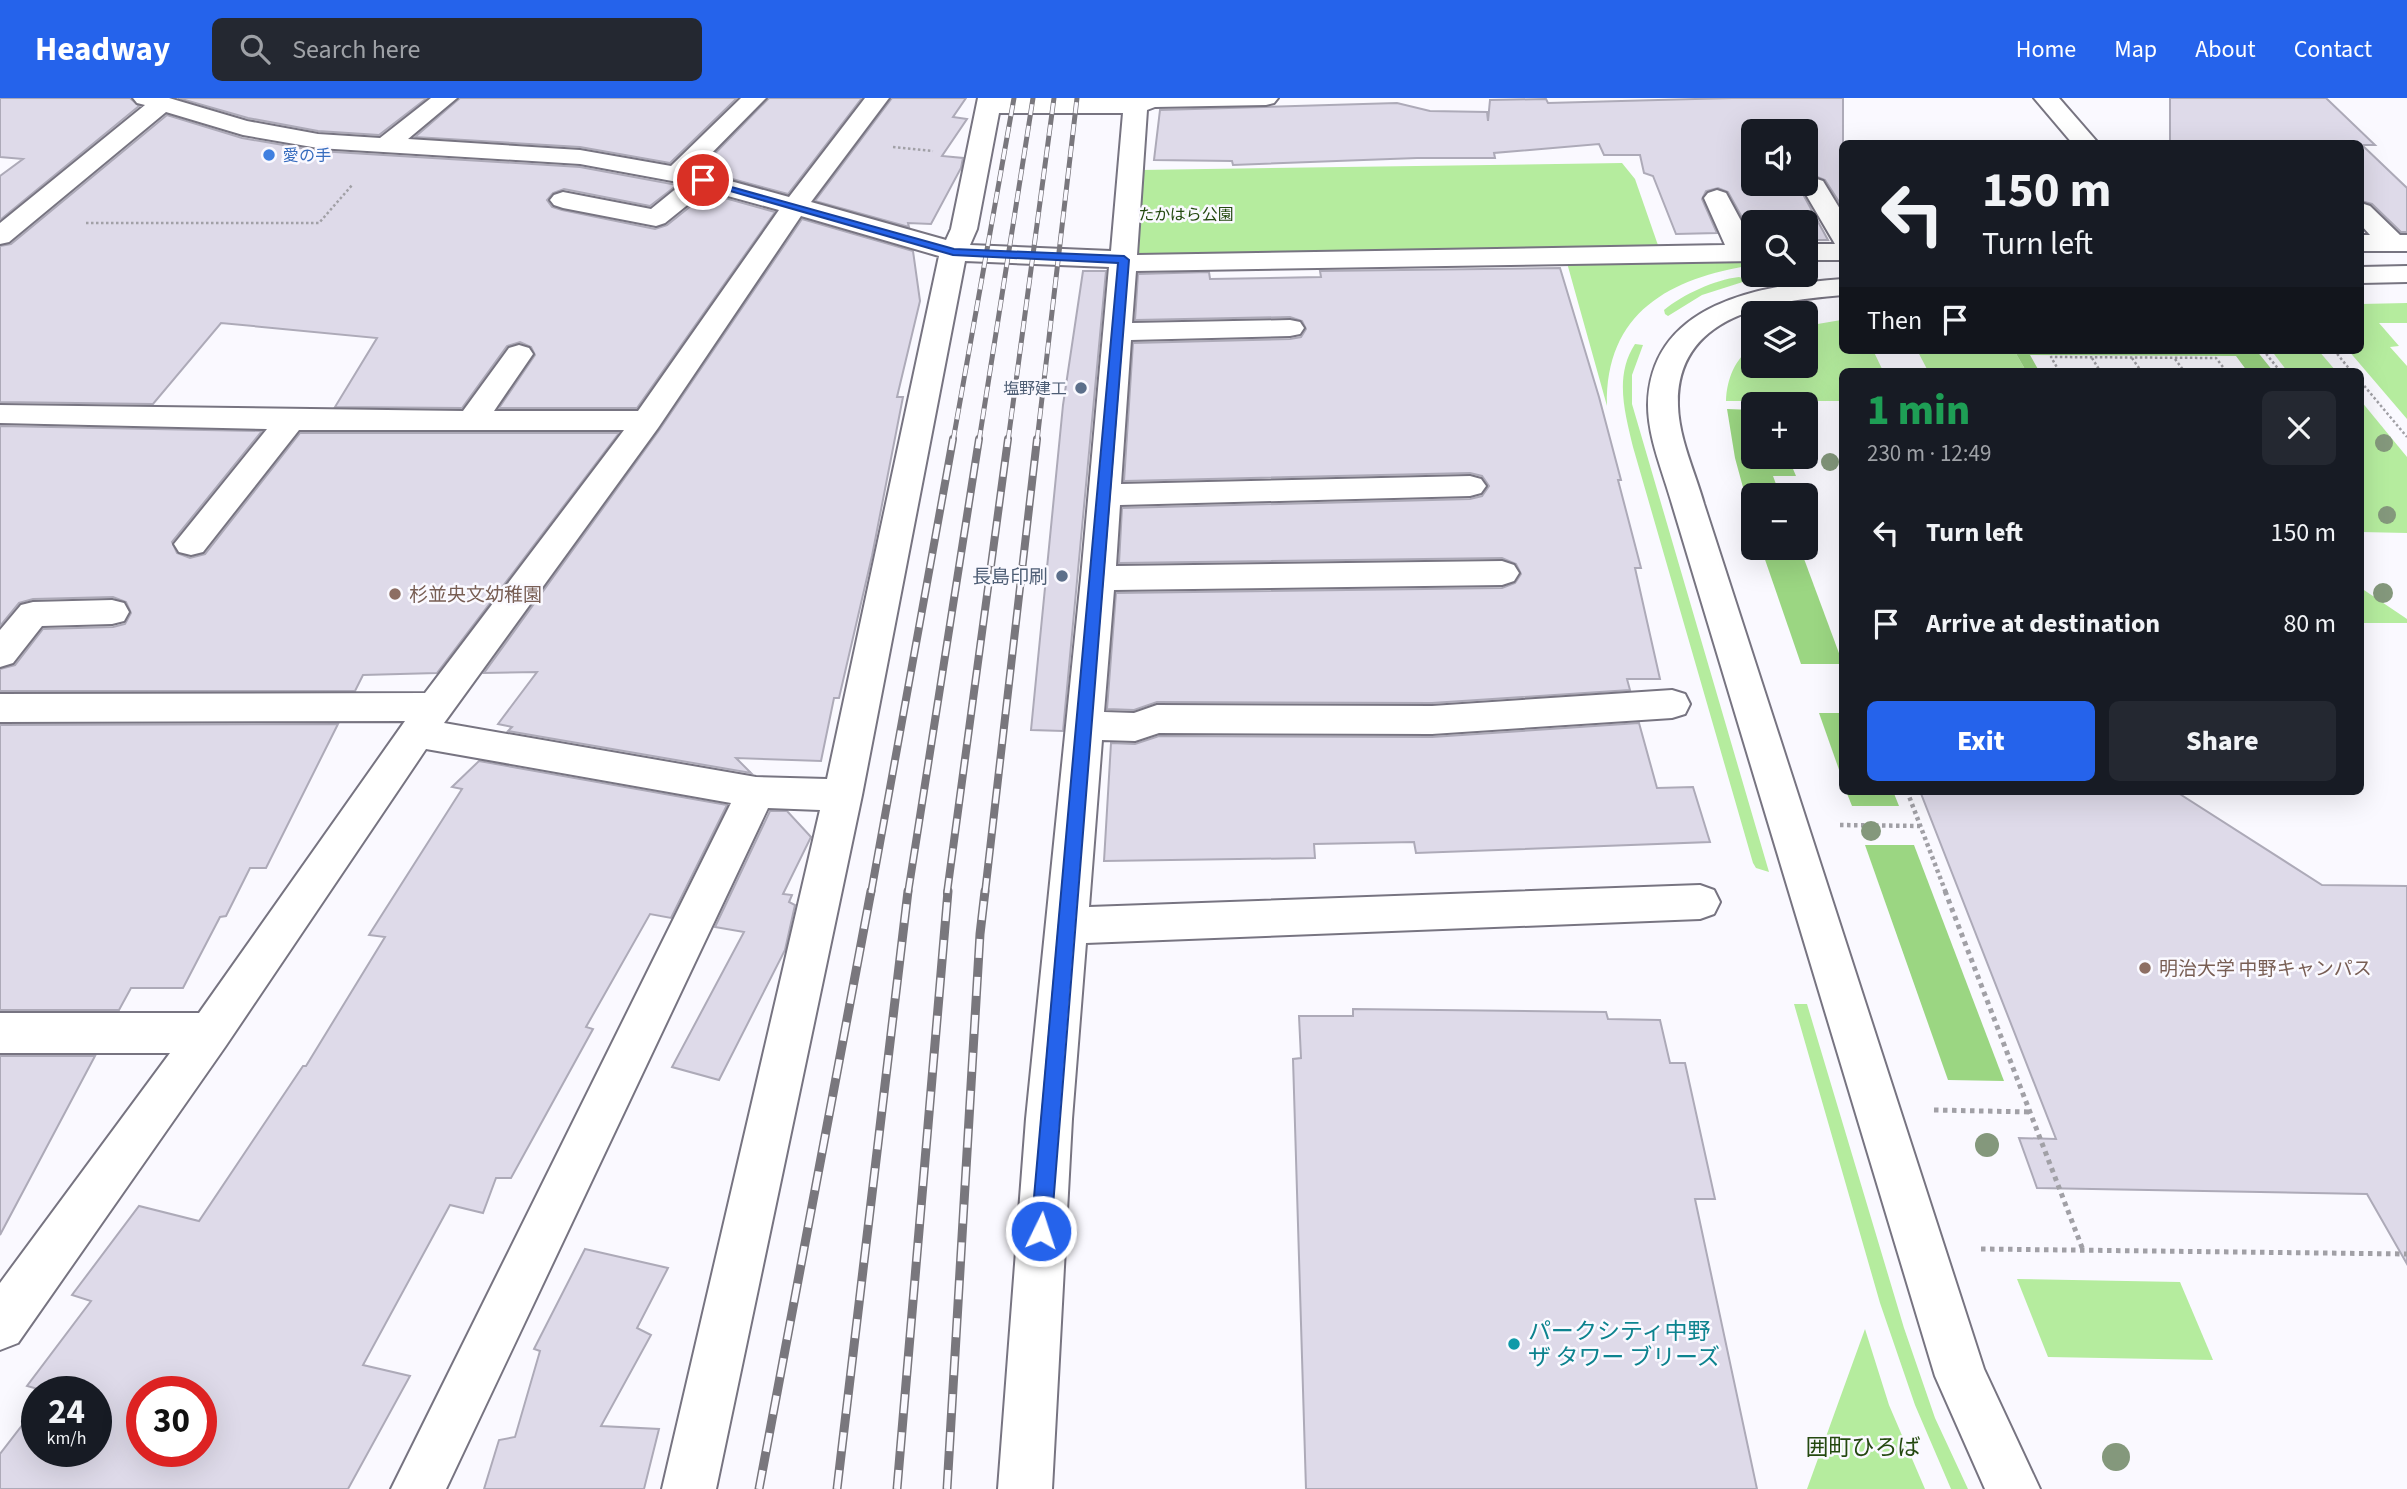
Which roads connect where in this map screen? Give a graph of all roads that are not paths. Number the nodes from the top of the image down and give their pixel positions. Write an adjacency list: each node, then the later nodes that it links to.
1 (445, 98): 10 (street)
2 (754, 98): 11 (street)
3 (877, 98): 16 (street)
4 (1266, 98): 8 (street)
5 (2046, 98): 9 (street)
6 (153, 101): 10 (street); 18 (street)
7 (989, 102): 8 (street); 23 (street)
8 (1136, 102): 27 (street)
9 (2083, 140)
10 (386, 145): 11 (street)
11 (677, 174): 12 (street)
12 (703, 180): 15 (street); 16 (street)
13 (1818, 193): 19 (street)
14 (1717, 198): 20 (street)
15 (563, 200)
16 (794, 207): 23 (street); 37 (street)
17 (2364, 213): 22 (street)
18 (8, 230)
19 (1839, 231)
20 (1741, 241)
21 (2364, 243): 22 (street)
22 (2400, 243)
23 (953, 252): 27 (street); 50 (street)
24 (1818, 252): 25 (street)
25 (1839, 252)
26 (1741, 253): 27 (street)
27 (1124, 260): 32 (street)
28 (2407, 274): 29 (street)
29 (2364, 275)
30 (1839, 287): 59 (street)
31 (1290, 328): 32 (street)
32 (1119, 332): 39 (street)
33 (519, 354): 35 (street)
34 (0, 414): 36 (street)
35 (473, 419): 36 (street); 37 (street)
36 (291, 420): 40 (street)
37 (647, 421): 47 (street)
38 (1470, 486): 39 (street)
39 (1104, 495): 42 (street)
40 (191, 544)
41 (1502, 573): 42 (street)
42 (1098, 578): 48 (street)
43 (112, 612): 44 (street)
44 (0, 654)
45 (1672, 704): 48 (street)
46 (0, 708): 47 (street)
47 (427, 720): 49 (street); 54 (street)
48 (1084, 725): 52 (street)
49 (756, 792): 50 (street); 56 (street)
50 (843, 795): 57 (street)
51 (1700, 902): 52 (street)
52 (1066, 926): 58 (street)
53 (0, 1033): 54 (street)
54 (210, 1033): 55 (street)
55 (0, 1325)
56 (418, 1489)
57 (689, 1489)
58 (1025, 1489)
59 (2012, 1489)

